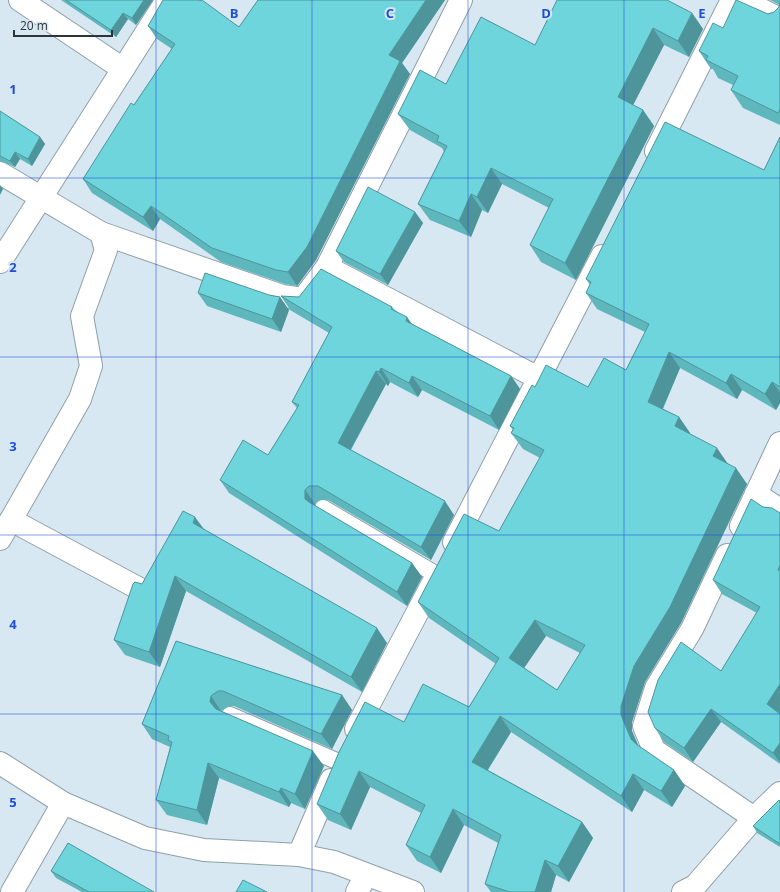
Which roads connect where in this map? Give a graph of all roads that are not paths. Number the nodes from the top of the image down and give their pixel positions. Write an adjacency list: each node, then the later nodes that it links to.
1 (20, 0): 7 (street)
2 (167, 0): 7 (street)
3 (461, 0): 14 (street)
4 (732, 0): 8 (street)
5 (742, 0): 6 (street)
6 (780, 19)
7 (123, 69): 10 (street)
8 (646, 168)
9 (0, 173): 10 (street)
10 (41, 197): 11 (street); 13 (street)
11 (101, 233): 14 (street); 20 (street)
12 (611, 239): 15 (street)
13 (0, 262)
14 (327, 267): 15 (street)
15 (540, 379): 22 (street)
16 (780, 443): 17 (street)
17 (756, 494): 19 (street); 29 (street)
18 (323, 508): 22 (lane)
19 (780, 510)
20 (11, 520): 21 (street); 23 (street)
21 (0, 539)
22 (437, 575): 25 (street)
23 (138, 588)
24 (230, 715): 25 (lane)
25 (339, 762): 30 (street)
26 (0, 763): 28 (street)
27 (780, 793): 29 (street)
28 (63, 803): 30 (street); 33 (street)
29 (754, 818): 32 (street)
30 (298, 855): 31 (street)
31 (362, 884): 34 (street)
32 (697, 890)
33 (12, 892)
34 (413, 892)

